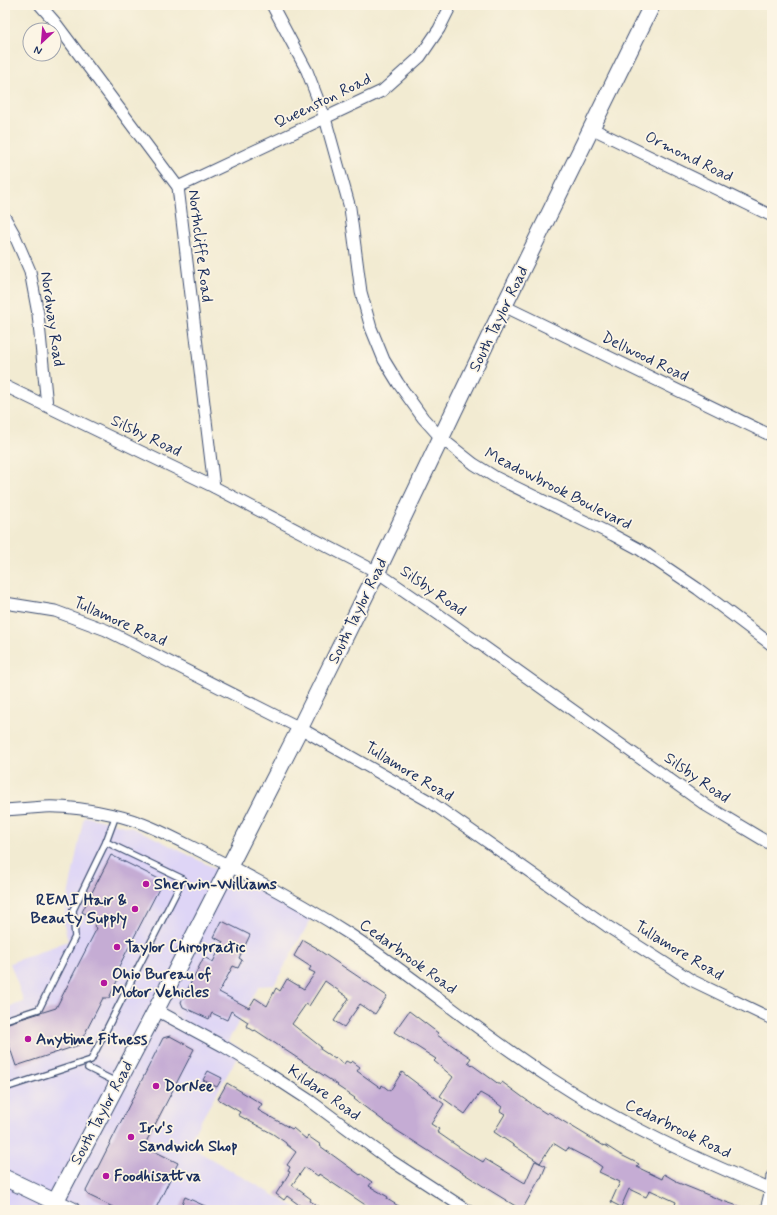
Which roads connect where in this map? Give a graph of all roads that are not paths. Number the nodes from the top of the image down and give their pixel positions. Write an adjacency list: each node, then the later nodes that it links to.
1 (40, 5): 7 (street, Northcliffe Road)
2 (272, 5): 5 (street, Meadowbrook Boulevard)
3 (451, 5): 5 (street, Queenston Road)
4 (652, 5): 6 (main road, South Taylor Road)
5 (325, 118): 7 (street, Queenston Road); 14 (street, Meadowbrook Boulevard)
6 (591, 128): 8 (street, Ormond Road); 10 (main road, South Taylor Road)
7 (178, 187): 15 (street, Northcliffe Road)
8 (772, 216)
9 (5, 218): 12 (street, Nordway Road)
10 (504, 306): 13 (street, Dellwood Road); 14 (main road, South Taylor Road)
11 (5, 386): 12 (street, Silsby Road)
12 (47, 406): 15 (street, Silsby Road)
13 (772, 436)
14 (441, 438): 16 (main road, South Taylor Road); 18 (street, Meadowbrook Boulevard)
15 (214, 487): 16 (street, Silsby Road)
16 (377, 572): 19 (main road, South Taylor Road); 23 (street, Silsby Road)
17 (5, 604): 19 (street, Tullamore Road)
18 (772, 645)
19 (300, 728): 24 (main road, South Taylor Road); 26 (street, Tullamore Road)
20 (5, 810): 21 (street, Cedarbrook Road)
21 (116, 815): 22 (lane); 24 (street, Cedarbrook Road)
22 (106, 842): 27 (lane); 31 (lane)
23 (772, 845)
24 (230, 867): 25 (main road, South Taylor Road); 34 (street, Cedarbrook Road)
25 (156, 1010): 30 (main road, South Taylor Road); 37 (street, Kildare Road)
26 (772, 1019)
27 (5, 1020)
28 (88, 1068): 30 (lane)
29 (5, 1081): 31 (lane)
30 (118, 1083): 35 (main road, South Taylor Road)
31 (6, 1088)
32 (772, 1176): 34 (street)
33 (5, 1178): 35 (main road)
34 (771, 1190): 38 (street)
35 (53, 1206): 36 (main road)
36 (72, 1210)
37 (468, 1210)
38 (766, 1210)

